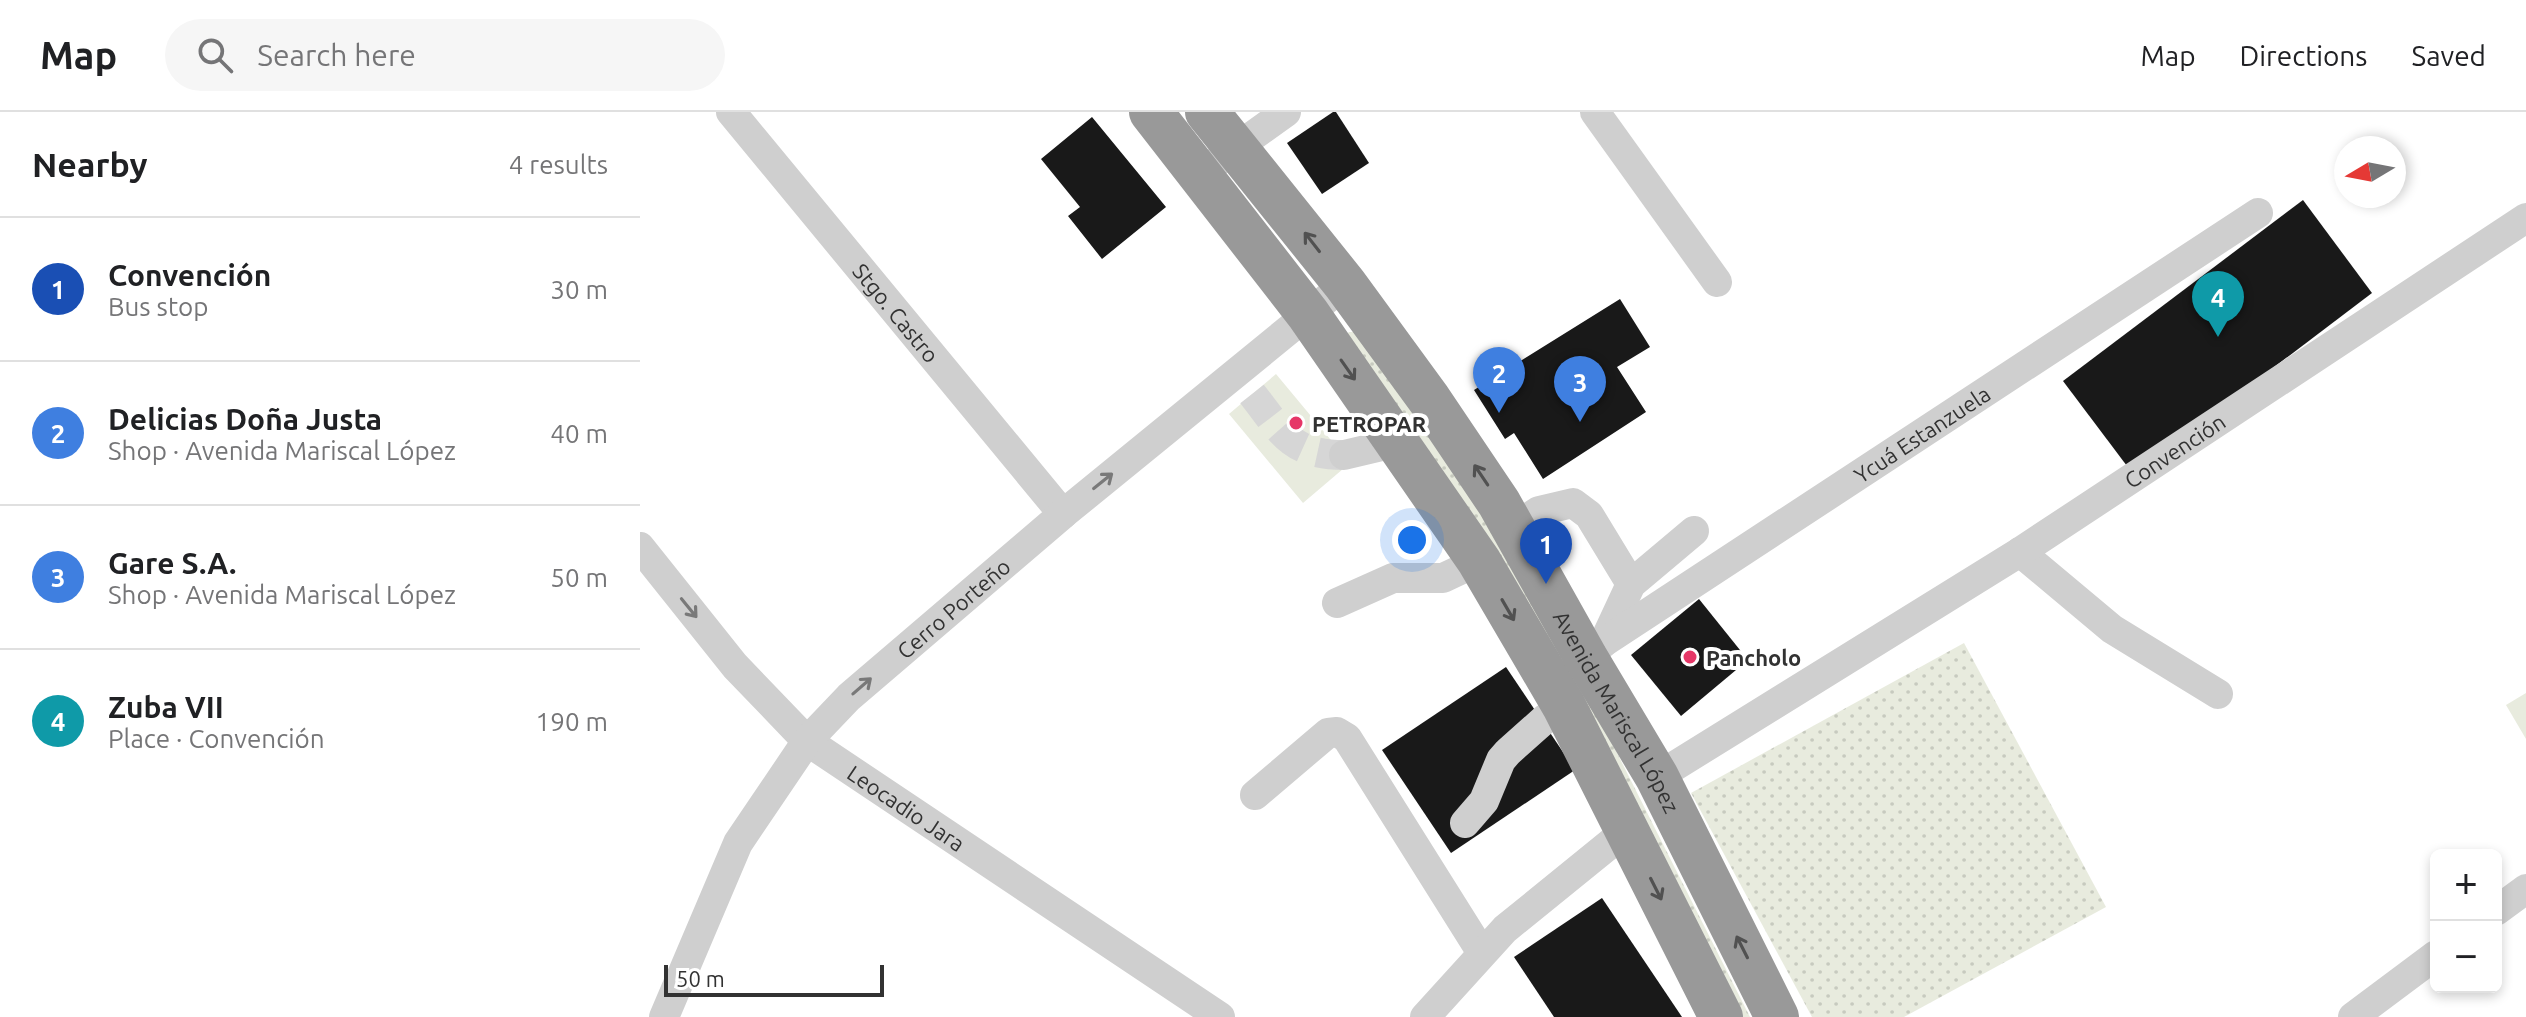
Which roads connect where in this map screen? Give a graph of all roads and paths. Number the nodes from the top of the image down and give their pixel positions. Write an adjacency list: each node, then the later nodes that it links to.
1 (731, 112): 15 (street, Stgo. Castro)
2 (1151, 112): 7 (highway, Avenida Mariscal López)
3 (1207, 112): 6 (highway, Avenida Mariscal López)
4 (1286, 112): 6 (street)
5 (1595, 112): 10 (street)
6 (1235, 147): 7 (street); 11 (highway, Avenida Mariscal López, one-way to 6)
7 (1201, 173): 12 (highway, Avenida Mariscal López)
8 (2258, 213): 23 (street, Ycuá Estanzuela)
9 (2526, 218): 19 (street, Convención)
10 (1717, 282)
11 (1345, 284): 12 (street, Cerro Porteño); 16 (highway, Avenida Mariscal López, one-way to 11)
12 (1308, 314): 13 (highway, Avenida Mariscal López, one-way to 13); 15 (street, Cerro Porteño, one-way to 12)
13 (1399, 442): 14 (street); 20 (highway, Avenida Mariscal López)
14 (1344, 455)
15 (1063, 514): 26 (street, Cerro Porteño, one-way to 15)
16 (1514, 527): 21 (street); 23 (highway, Avenida Mariscal López)
17 (1694, 531): 21 (street)
18 (640, 547): 26 (street, Leocadio Jara, one-way to 26)
19 (2020, 552): 24 (street); 27 (street, Convención)
20 (1479, 561): 22 (street); 25 (highway, Avenida Mariscal López, one-way to 25)
21 (1631, 584): 23 (street)
22 (1337, 603)
23 (1595, 650): 27 (highway, Avenida Mariscal López)
24 (2218, 694)
25 (1564, 706): 29 (street); 30 (highway, Avenida Mariscal López)
26 (807, 741): 35 (street, Cerro Porteño); 36 (street, Leocadio Jara)
27 (1657, 777): 39 (highway, Avenida Mariscal López, one-way to 27)
28 (1255, 795): 33 (street)
29 (1465, 823)
30 (1627, 830): 33 (street); 38 (highway, Avenida Mariscal López, one-way to 38)
31 (2526, 889): 32 (street)
32 (2502, 907)
33 (1482, 953): 37 (street)
34 (2430, 959): 40 (street)
35 (664, 1017)
36 (1220, 1017)
37 (1425, 1017)
38 (1721, 1017)
39 (1777, 1017)
40 (2353, 1017)

